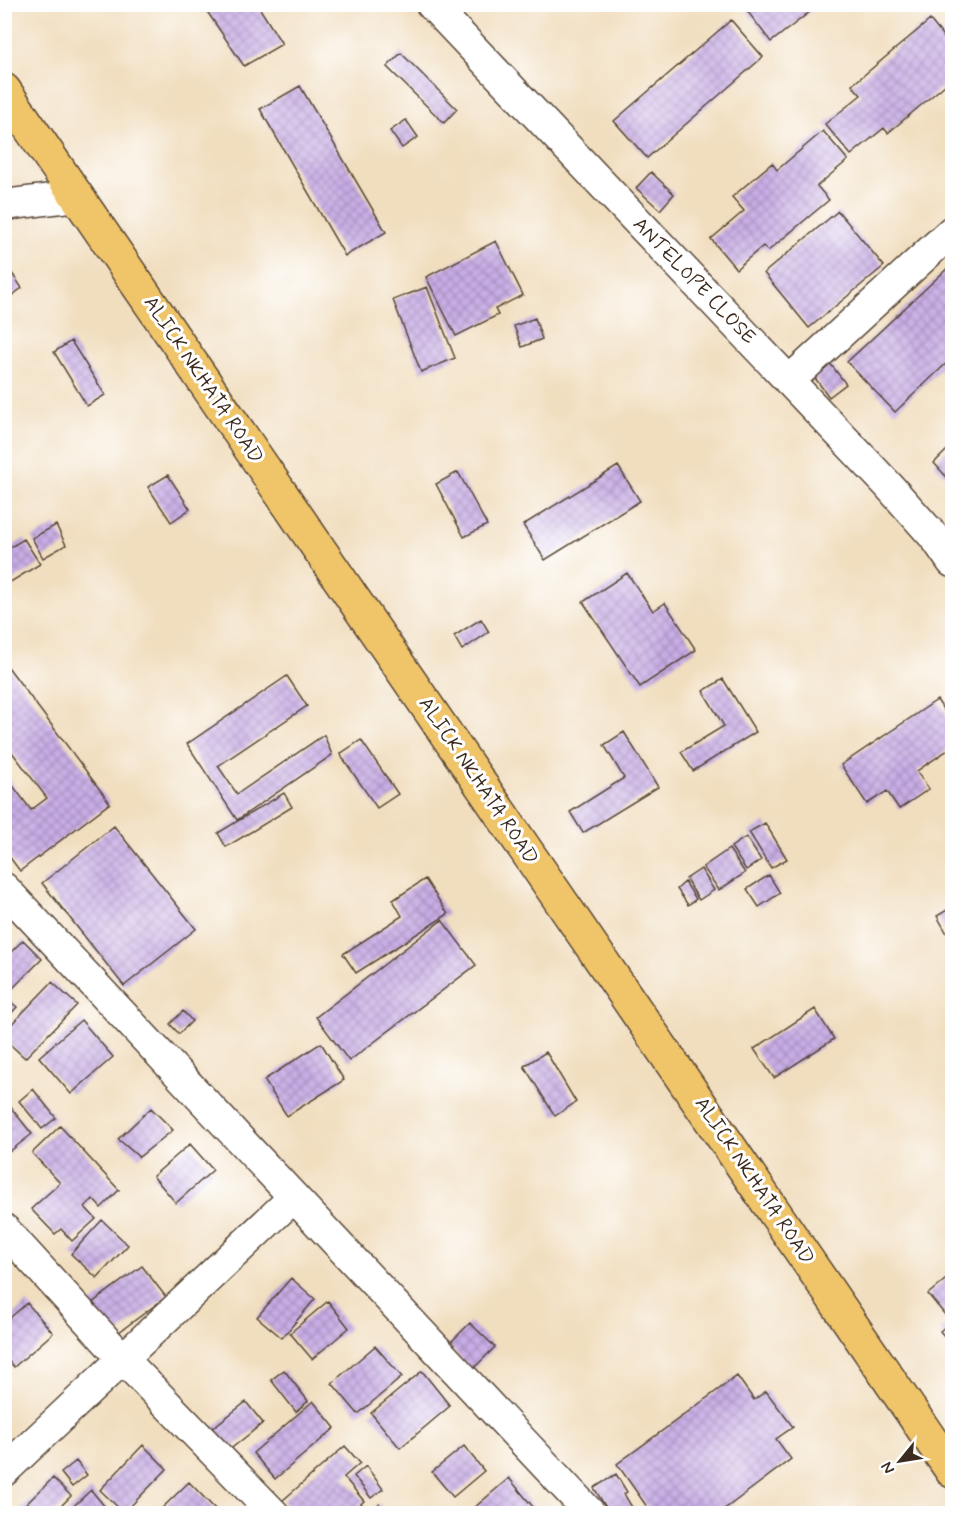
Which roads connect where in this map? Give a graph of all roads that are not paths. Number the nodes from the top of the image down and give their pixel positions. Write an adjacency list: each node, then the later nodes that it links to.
1 (431, 4): 6 (street, ANTELOPE CLOSE)
2 (4, 90): 3 (main road, ALICK NKHATA ROAD)
3 (77, 196): 4 (street); 13 (main road, ALICK NKHATA ROAD)
4 (4, 205)
5 (952, 231): 6 (street)
6 (789, 381): 7 (street, ANTELOPE CLOSE)
7 (947, 542)
8 (4, 888): 9 (street)
9 (294, 1197): 11 (street); 15 (street)
10 (4, 1229): 11 (street)
11 (123, 1359): 12 (street); 14 (street)
12 (4, 1471)
13 (952, 1471)
14 (274, 1514)
15 (591, 1514)

